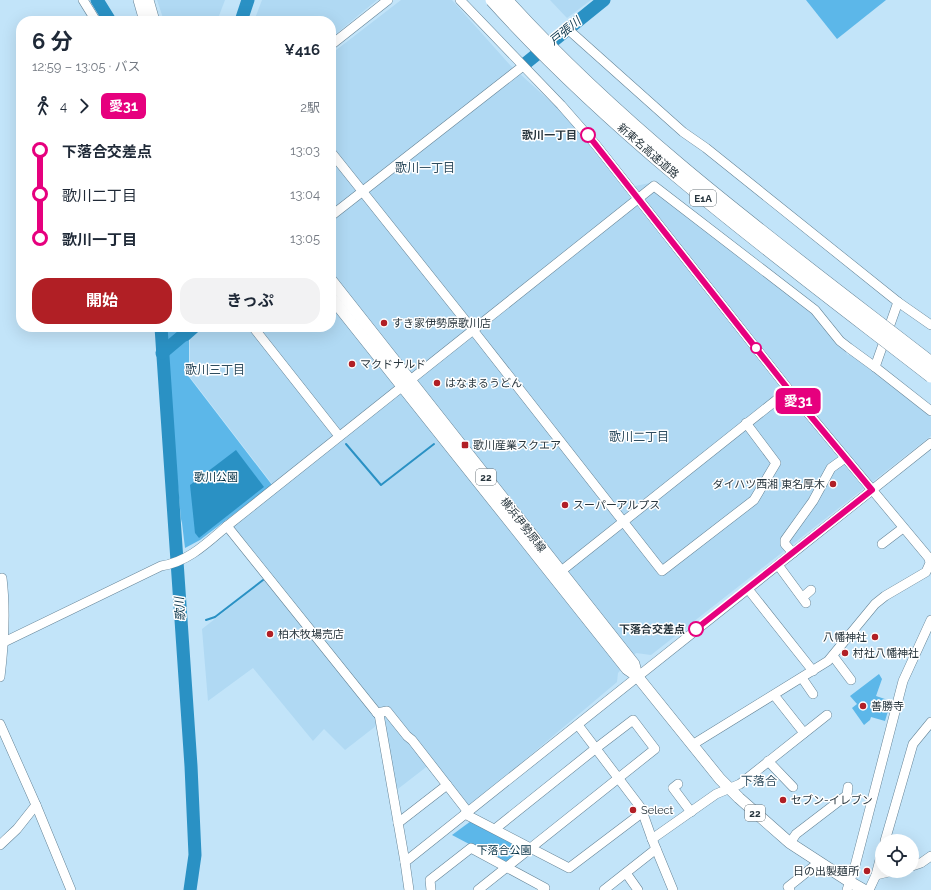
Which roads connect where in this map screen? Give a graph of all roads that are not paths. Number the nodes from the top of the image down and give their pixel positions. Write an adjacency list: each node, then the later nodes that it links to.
1 (84, 0): 8 (street)
2 (139, 0): 9 (main road)
3 (148, 0): 10 (main road)
4 (388, 0): 12 (street)
5 (460, 0): 13 (street)
6 (492, 0): 28 (highway, 新東名高速道路 / E1A, bridge)
7 (506, 0): 26 (highway, 新東名高速道路 / E1A, bridge)
8 (93, 16)
9 (144, 16)
10 (153, 16)
11 (571, 32): 19 (street)
12 (336, 41)
13 (523, 66): 15 (street); 16 (street)
14 (336, 158): 15 (street)
15 (362, 191): 17 (street); 24 (street)
16 (638, 198): 24 (street); 27 (street); 30 (street)
17 (336, 212)
18 (872, 273): 19 (street)
19 (877, 285): 21 (street)
20 (336, 287): 29 (main road, 横浜伊勢原線 / 22)
21 (898, 302): 23 (street); 27 (street)
22 (336, 303): 29 (main road, 横浜伊勢原線 / 22)
23 (931, 325)
24 (473, 330): 29 (street); 37 (street)
25 (258, 332): 33 (street)
26 (931, 363)
27 (875, 367): 31 (street)
28 (931, 376)
29 (406, 383): 33 (street); 44 (main road, 横浜伊勢原線 / 22); 52 (main road, 横浜伊勢原線 / 22)
30 (789, 390): 32 (street); 35 (street)
31 (931, 411)
32 (746, 423): 37 (street); 37 (street)
33 (339, 436): 38 (street)
34 (931, 444): 36 (street)
35 (845, 458): 36 (street); 41 (street)
36 (872, 490): 39 (street); 41 (street)
37 (622, 522): 44 (street)
38 (227, 526): 49 (street); 58 (street)
39 (903, 528): 40 (street); 42 (street)
40 (882, 544)
41 (792, 553): 43 (street)
42 (931, 563): 50 (street)
43 (778, 565): 46 (street); 47 (street)
44 (560, 572): 52 (main road, 横浜伊勢原線 / 22)
45 (2, 578): 49 (street)
46 (748, 589): 51 (street); 52 (street)
47 (811, 590)
48 (931, 620): 93 (street)
49 (2, 642): 53 (street)
50 (833, 656): 51 (street); 55 (street)
51 (813, 671): 54 (street)
52 (637, 676): 62 (street); 64 (main road, 横浜伊勢原線 / 22)
53 (0, 677)
54 (802, 678): 56 (street); 57 (street)
55 (851, 680)
56 (813, 694)
57 (774, 695): 63 (street); 64 (street)
58 (377, 713): 68 (street); 77 (street)
59 (827, 715): 63 (street)
60 (931, 722): 79 (street)
61 (0, 724): 73 (street)
62 (578, 725): 65 (street); 76 (street)
63 (804, 733): 66 (street)
64 (692, 745): 72 (main road, 横浜伊勢原線 / 22)
65 (595, 748): 67 (street); 67 (street); 78 (street)
66 (768, 762): 69 (street); 72 (street)
67 (618, 779): 74 (street); 83 (street)
68 (447, 785): 76 (street); 77 (street)
69 (793, 787)
70 (848, 787): 81 (street)
71 (673, 788): 75 (street)
72 (729, 788): 75 (street); 81 (main road, 横浜伊勢原線 / 22)
73 (36, 805): 82 (street); 94 (street)
74 (643, 812): 80 (street); 83 (street)
75 (691, 812): 80 (street)
76 (467, 813): 78 (street); 86 (street)
77 (398, 822): 86 (street)
78 (495, 829): 83 (street)
79 (888, 834)
80 (652, 839): 84 (street)
81 (790, 843): 93 (main road, 横浜伊勢原線 / 22)
82 (0, 845)
83 (531, 848): 88 (street)
84 (656, 849): 91 (street); 101 (street)
85 (928, 858): 87 (street); 90 (street)
86 (405, 862): 95 (street)
87 (919, 862)
88 (507, 867): 96 (street); 97 (street); 98 (street)
89 (813, 867): 102 (street)
90 (931, 869)
91 (626, 873): 99 (street); 100 (street)
92 (875, 877): 104 (street)
93 (848, 886): 103 (main road, 横浜伊勢原線 / 22)
94 (71, 890)
95 (409, 890)
96 (431, 890)
97 (478, 890)
98 (542, 890)
99 (604, 890)
100 (638, 890)
101 (672, 890)
102 (790, 890)
103 (864, 890)
104 (869, 890)

